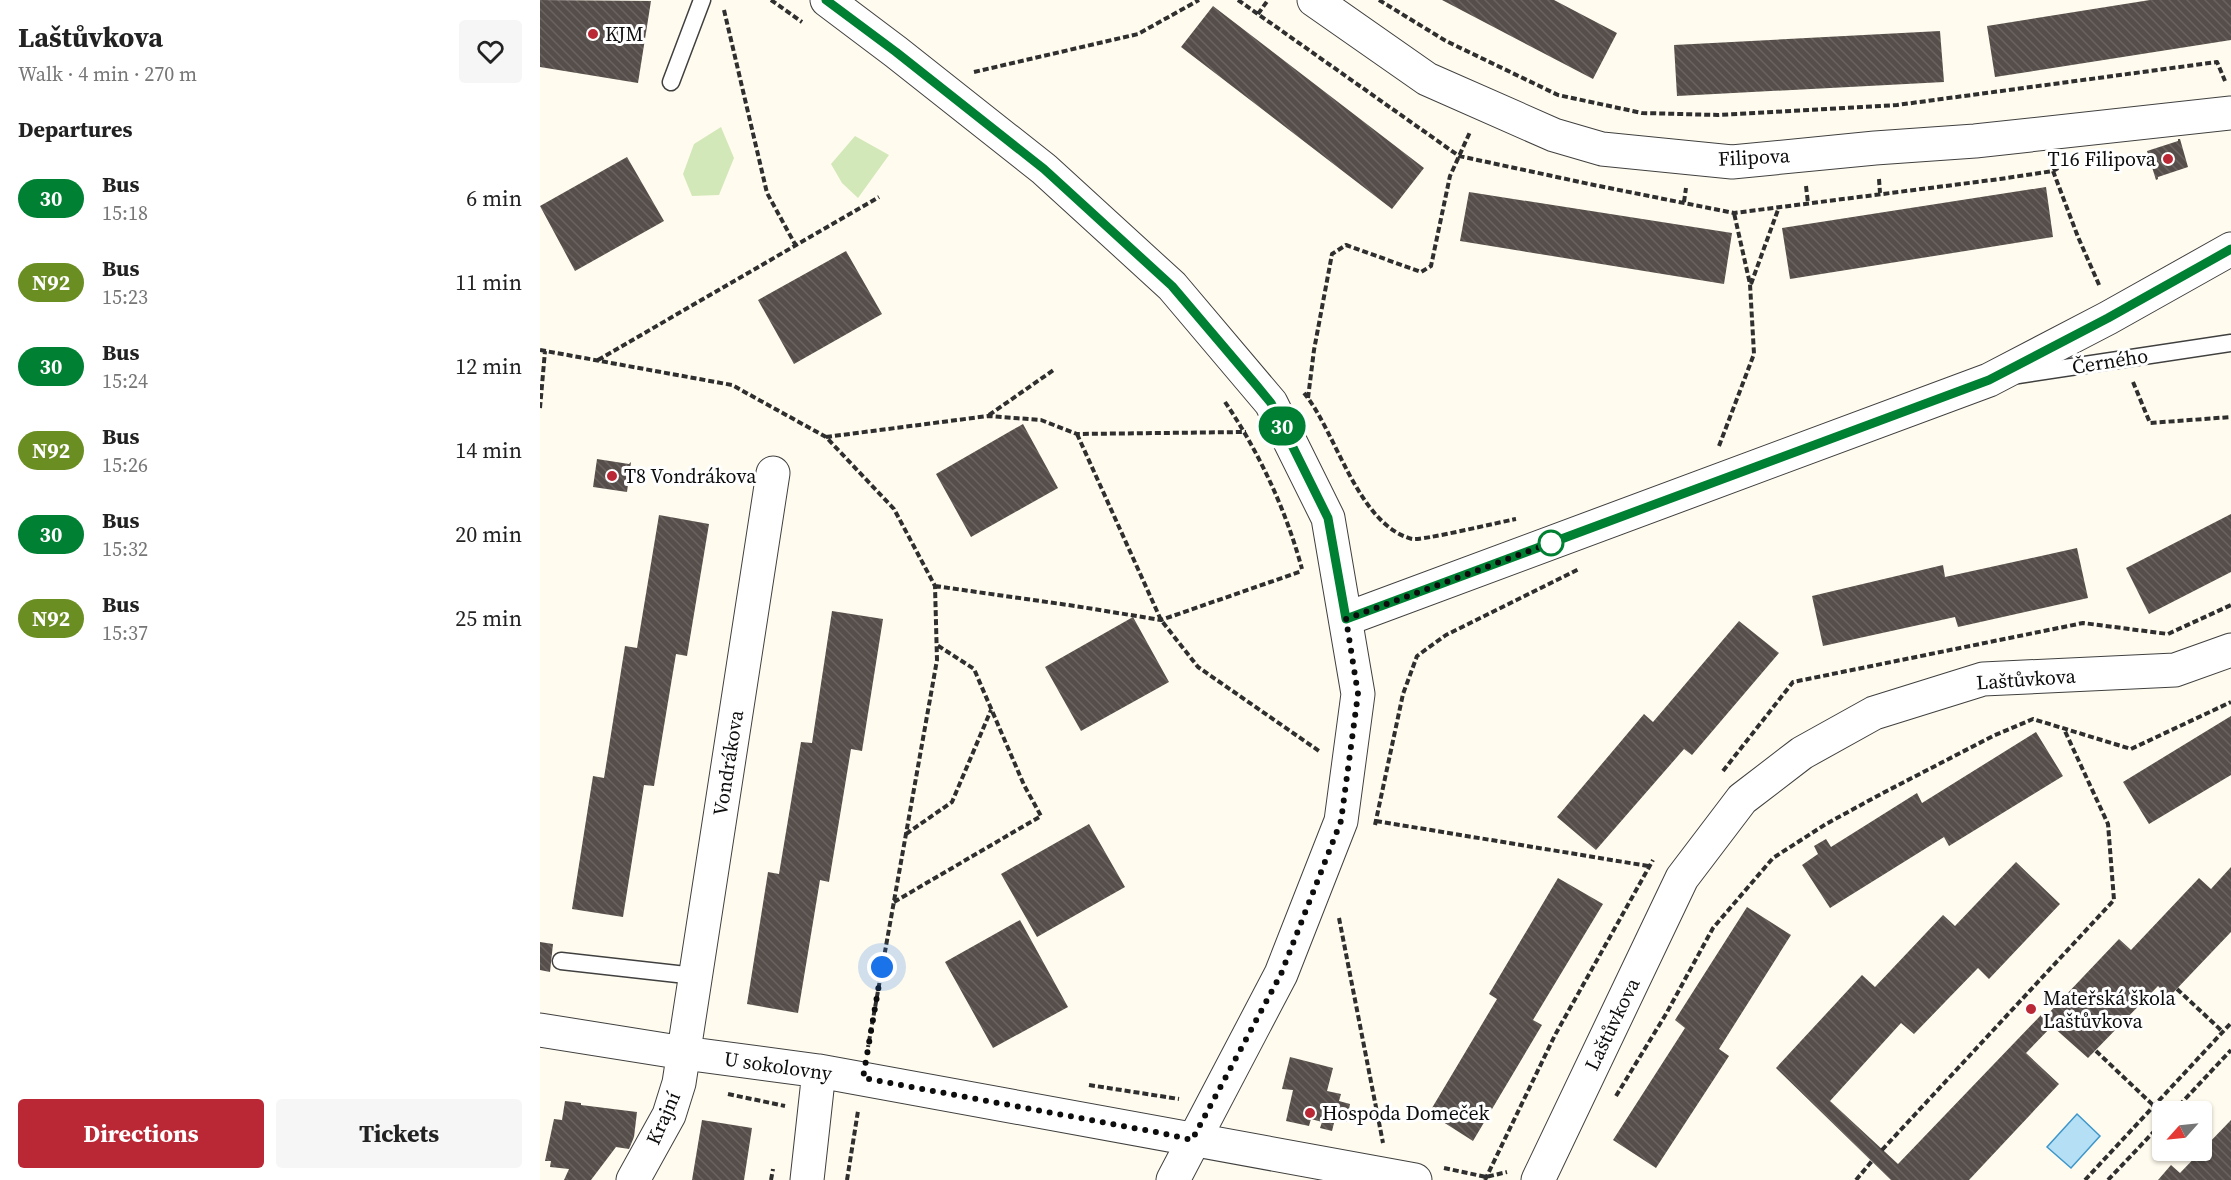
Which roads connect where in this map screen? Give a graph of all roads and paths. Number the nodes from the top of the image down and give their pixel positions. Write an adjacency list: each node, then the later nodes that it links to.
1 (702, 0): 12 (lane)
2 (722, 0): 19 (path)
3 (771, 0): 10 (path)
4 (826, 0): 43 (street)
5 (1199, 0): 11 (path)
6 (1268, 0): 9 (path)
7 (1314, 0): 13 (street, Filipova)
8 (1379, 0): 13 (path)
9 (1258, 14)
10 (809, 27)
11 (973, 72)
12 (671, 82)
13 (2229, 100)
14 (1459, 156): 30 (path)
15 (2053, 171): 22 (path)
16 (879, 197): 19 (path)
17 (1779, 207): 21 (path)
18 (1734, 213): 21 (path)
19 (796, 246): 25 (path)
20 (2231, 249): 27 (street, Černého)
21 (1750, 284): 37 (path)
22 (2102, 290)
23 (2231, 343): 27 (lane, Černého)
24 (543, 350): 25 (path); 31 (path)
25 (598, 360): 36 (path)
26 (1055, 369): 32 (path)
27 (1989, 380): 43 (street, Černého)
28 (2135, 388): 33 (path)
29 (1220, 394): 34 (path)
30 (1308, 398)
31 (540, 408)
32 (988, 416): 35 (path); 36 (path)
33 (2231, 417)
34 (1246, 432): 35 (path); 40 (path)
35 (1077, 434): 44 (path)
36 (826, 437): 42 (path)
37 (1716, 454)
38 (773, 472): 58 (street, Vondrákova)
39 (1587, 565): 48 (path)
40 (1302, 571): 41 (path); 44 (path)
41 (1305, 582)
42 (935, 586): 44 (path); 45 (path)
43 (1346, 619): 74 (street)
44 (1161, 620): 51 (path)
45 (936, 645): 49 (path); 53 (path)
46 (2231, 650): 83 (street, Laštůvkova)
47 (2231, 702): 50 (path)
48 (1401, 704)
49 (992, 709): 53 (path); 55 (path)
50 (2063, 729): 70 (path); 75 (path)
51 (1320, 740)
52 (1376, 821): 54 (path)
53 (906, 834): 55 (path)
54 (1648, 866)
55 (893, 903): 67 (path)
56 (1338, 917): 76 (path)
57 (561, 961): 58 (lane)
58 (695, 976): 65 (street, Vondrákova)
59 (2177, 989): 62 (path)
60 (2231, 1023): 62 (path)
61 (540, 1030): 65 (street, U sokolovny)
62 (2223, 1032): 68 (path)
63 (2231, 1050): 69 (path)
64 (2096, 1051): 71 (path)
65 (684, 1053): 66 (street, U sokolovny); 78 (street, Krajní)
66 (819, 1071): 67 (street, U sokolovny); 79 (street)
67 (863, 1078): 74 (street, U sokolovny); 80 (path)
68 (2159, 1101)
69 (2183, 1101)
70 (1611, 1104)
71 (2152, 1104)
72 (2152, 1108): 85 (path)
73 (2152, 1134): 86 (path)
74 (1192, 1140): 81 (street); 82 (street)
75 (1882, 1150)
76 (1385, 1154)
77 (1872, 1161): 84 (path)
78 (633, 1180)
79 (807, 1180)
80 (847, 1180)
81 (1173, 1180)
82 (1415, 1180)
83 (1538, 1180)
84 (1856, 1180)
85 (2085, 1180)
86 (2108, 1180)

